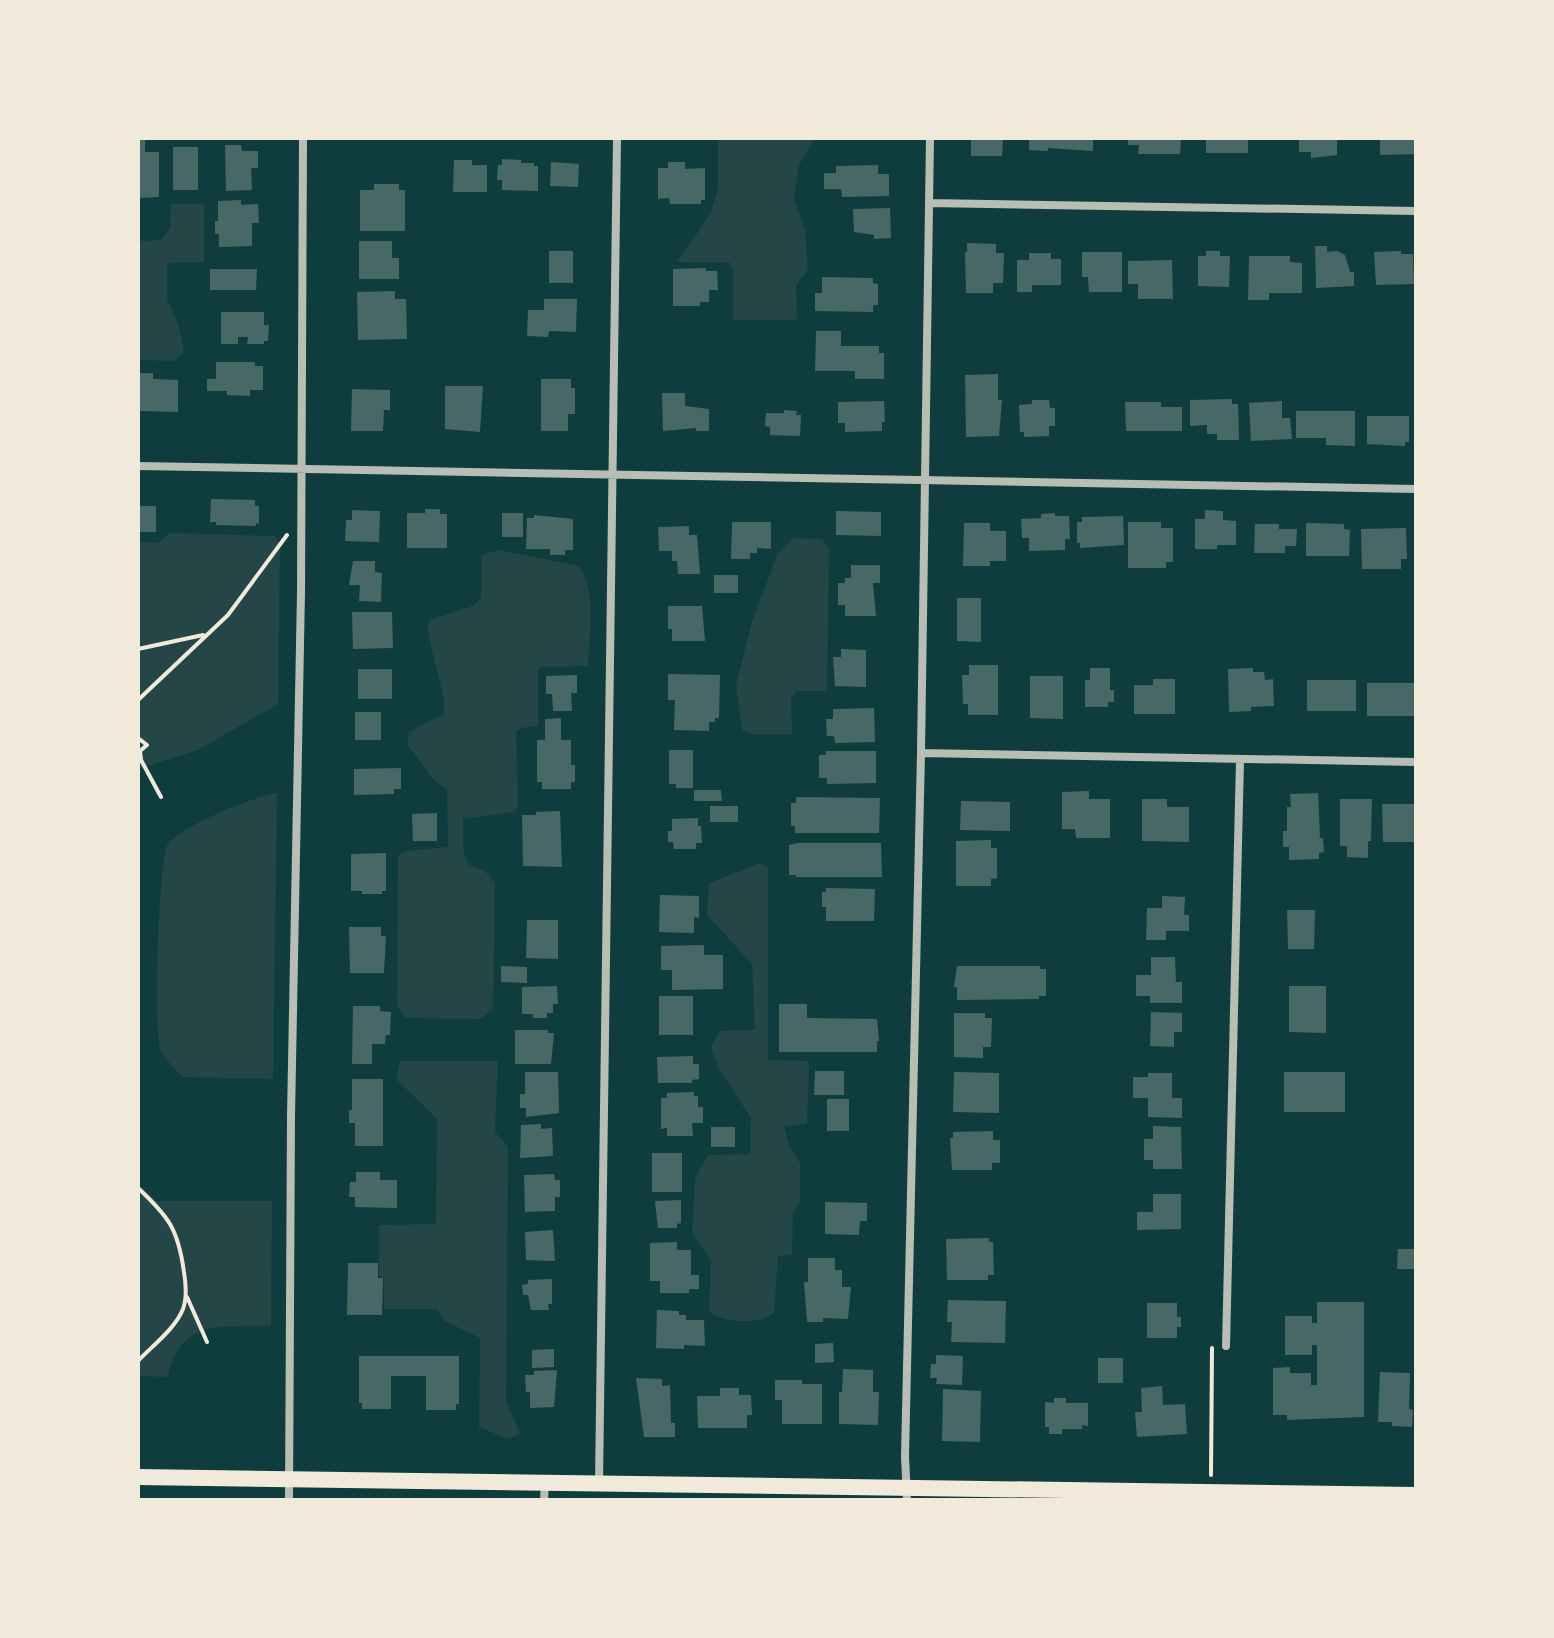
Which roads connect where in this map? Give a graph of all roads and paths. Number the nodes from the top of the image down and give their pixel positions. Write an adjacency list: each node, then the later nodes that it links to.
1 (303, 138): 7 (street)
2 (617, 138): 8 (street)
3 (930, 138): 4 (street)
4 (929, 203): 5 (street); 9 (street)
5 (1416, 211)
6 (138, 466): 7 (street)
7 (301, 468): 8 (street); 11 (street)
8 (613, 475): 9 (street); 28 (street)
9 (925, 481): 10 (street); 16 (street)
10 (1416, 489)
11 (301, 535): 12 (path); 26 (street)
12 (205, 635): 13 (path); 14 (path)
13 (138, 649)
14 (138, 700)
15 (138, 738): 19 (path)
16 (921, 753): 17 (street); 30 (street)
17 (1240, 760): 18 (street); 23 (street)
18 (1416, 762)
19 (161, 797)
20 (138, 1188): 21 (path)
21 (186, 1295): 22 (path); 24 (path)
22 (207, 1342)
23 (1226, 1346): 29 (path)
24 (138, 1361)
25 (138, 1477): 26 (main road)
26 (289, 1479): 27 (main road); 32 (street)
27 (545, 1482): 28 (main road); 33 (street)
28 (599, 1483): 30 (main road)
29 (1210, 1493): 30 (main road); 31 (main road)
30 (906, 1494)
31 (1416, 1495)
32 (289, 1500)
33 (544, 1500)

